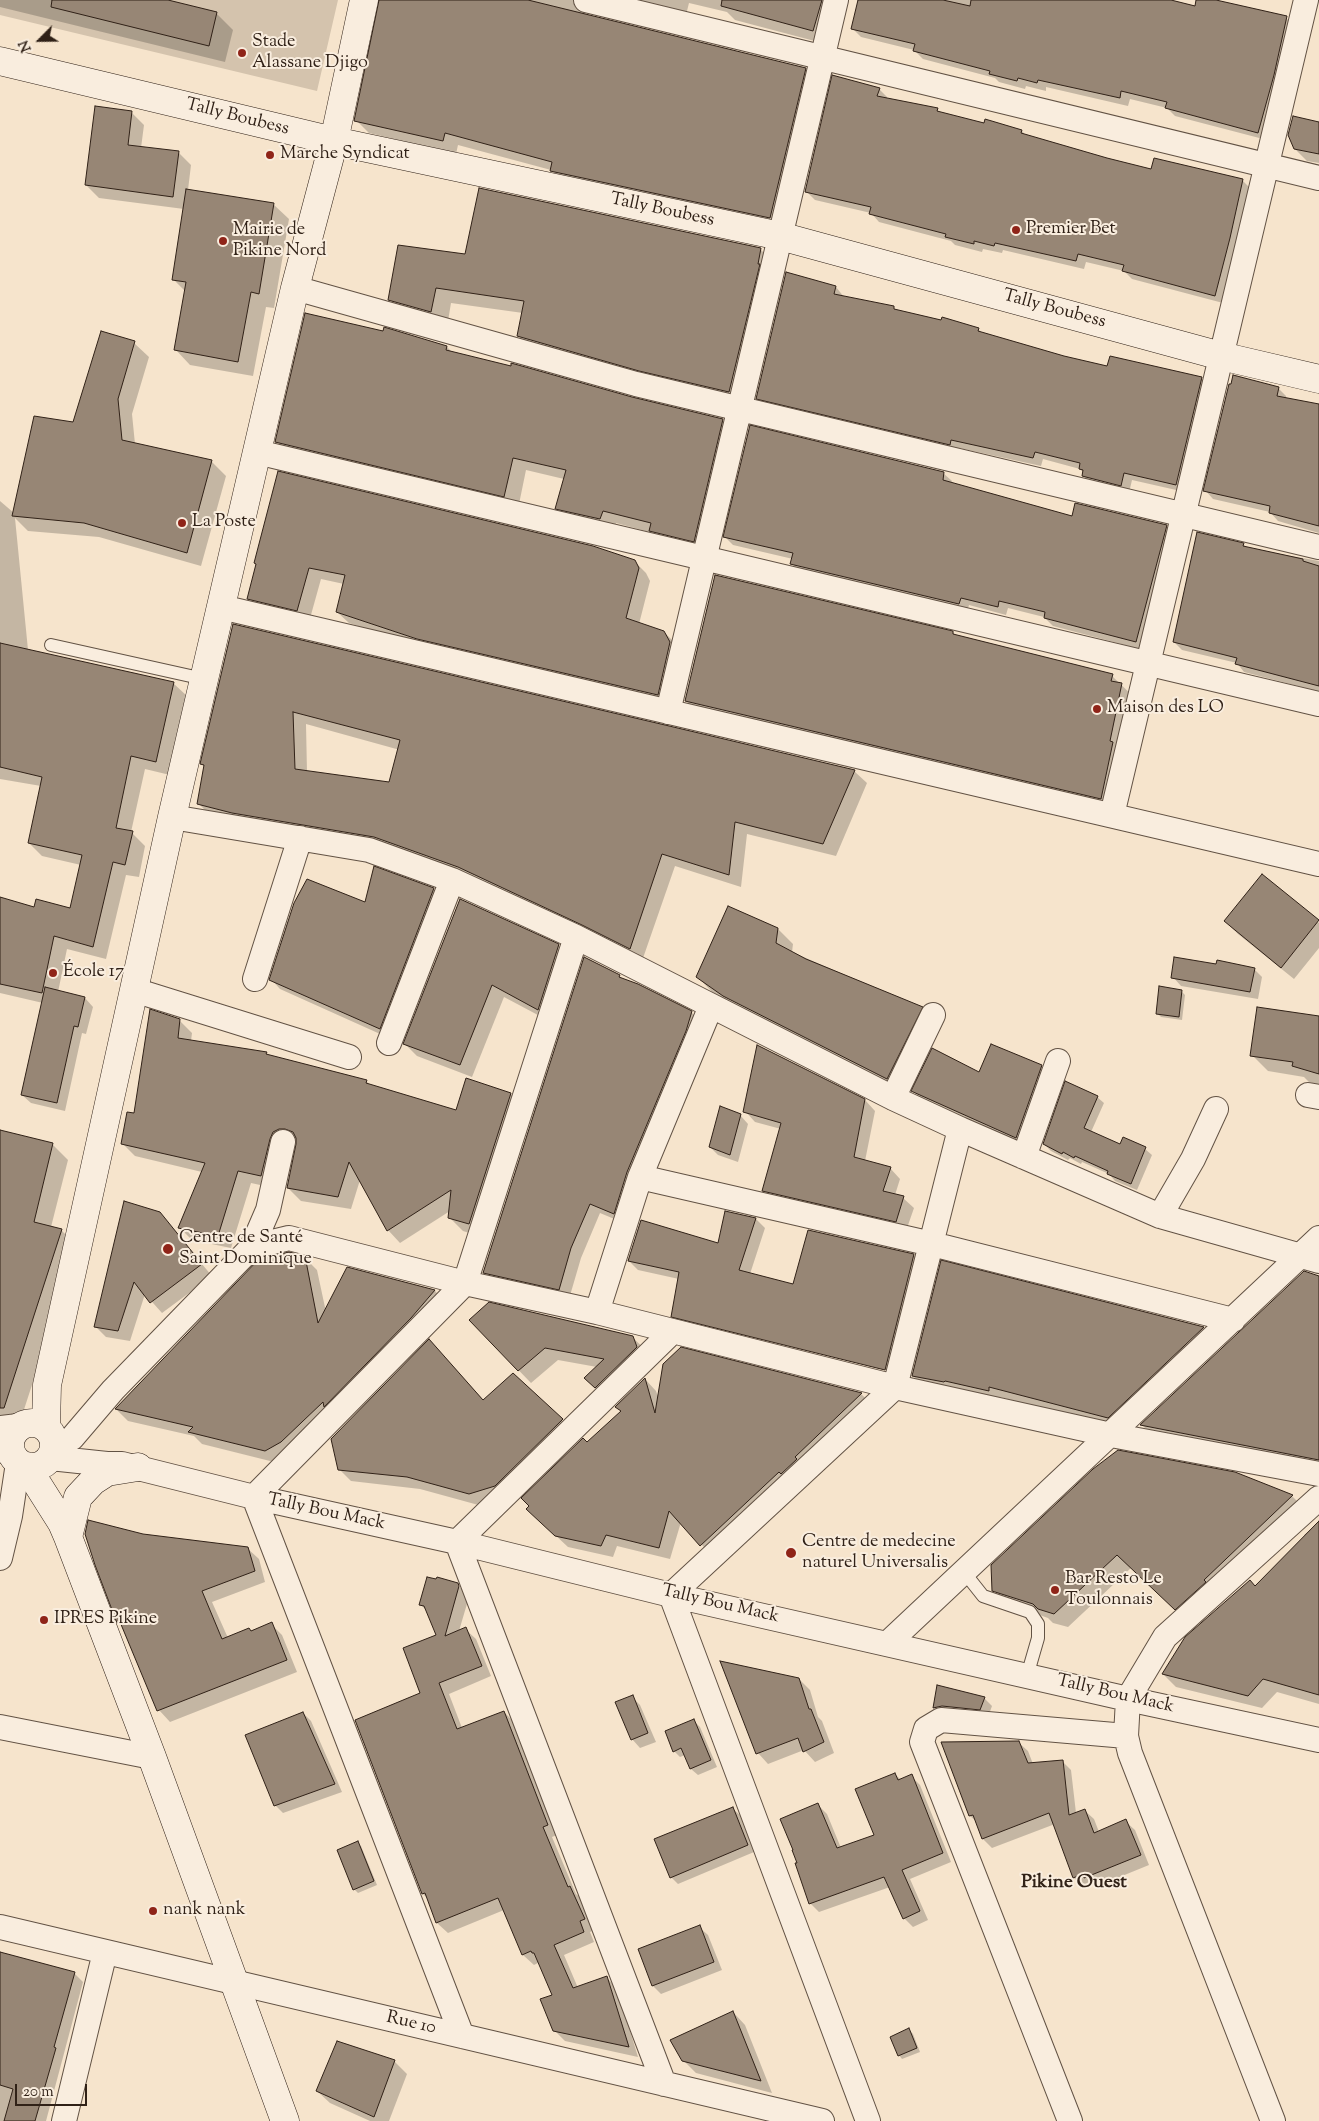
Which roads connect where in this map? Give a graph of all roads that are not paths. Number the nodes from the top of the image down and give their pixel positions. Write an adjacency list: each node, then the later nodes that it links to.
1 (364, 0): 7 (street)
2 (586, 0): 5 (street)
3 (836, 0): 5 (street)
4 (1306, 0): 8 (street)
5 (823, 58): 8 (street); 10 (street)
6 (0, 61): 7 (street, Tally Boubess)
7 (334, 142): 10 (street, Tally Boubess); 11 (street)
8 (1266, 165): 9 (street); 12 (street)
9 (1319, 178)
10 (780, 236): 12 (street, Tally Boubess); 14 (street)
11 (295, 288): 14 (street); 15 (street)
12 (1221, 356): 13 (street, Tally Boubess); 16 (street)
13 (1319, 379)
14 (740, 409): 16 (street); 18 (street)
15 (257, 452): 18 (street); 19 (street)
16 (1184, 514): 17 (street); 21 (street)
17 (1319, 547)
18 (705, 558): 21 (street); 24 (street)
19 (221, 607): 22 (street); 24 (street)
20 (51, 645): 22 (lane)
21 (1148, 663): 23 (street); 25 (street)
22 (204, 679): 26 (street)
23 (1319, 704)
24 (668, 712): 25 (street)
25 (1112, 815): 28 (street)
26 (172, 818): 27 (street); 32 (street)
27 (300, 838): 29 (street); 31 (street)
28 (1319, 864)
29 (452, 880): 30 (street); 35 (street)
30 (576, 937): 33 (street); 49 (street)
31 (255, 979)
32 (134, 990): 36 (street); 55 (street)
33 (711, 1006): 38 (street); 43 (street)
34 (933, 1015): 38 (street)
35 (390, 1043)
36 (349, 1057)
37 (1058, 1061): 42 (street)
38 (893, 1098): 40 (street)
39 (1216, 1109): 44 (street)
40 (960, 1129): 42 (street); 46 (street)
41 (283, 1142): 47 (street)
42 (1024, 1157): 44 (street)
43 (640, 1177): 46 (street); 50 (street)
44 (1160, 1216): 48 (street)
45 (1319, 1238): 48 (street)
46 (930, 1244): 51 (street); 53 (street)
47 (252, 1247): 49 (street); 55 (street)
48 (1309, 1258): 51 (street)
49 (465, 1283): 50 (street); 58 (street)
50 (596, 1312): 52 (street)
51 (1233, 1320): 54 (street)
52 (672, 1332): 53 (street); 61 (street)
53 (895, 1387): 54 (street); 64 (street)
54 (1110, 1435): 57 (street); 63 (street)
55 (30, 1444): 56 (street, Tally Bou Mack); 60 (street); 62 (street)
56 (130, 1466): 58 (street, Tally Bou Mack); 60 (street)
57 (1319, 1474)
58 (254, 1497): 61 (street, Tally Bou Mack); 75 (street)
59 (1319, 1498): 67 (street)
60 (65, 1530): 71 (street)
61 (457, 1542): 64 (street, Tally Bou Mack); 76 (street)
62 (0, 1558)
63 (964, 1572): 65 (street); 66 (lane)
64 (671, 1595): 65 (street, Tally Bou Mack); 80 (street)
65 (888, 1643): 66 (street, Tally Bou Mack)
66 (1027, 1676): 67 (street, Tally Bou Mack)
67 (1128, 1699): 69 (street); 70 (street, Tally Bou Mack)
68 (0, 1727): 71 (street)
69 (1126, 1736): 81 (street); 82 (street)
70 (1319, 1740)
71 (152, 1757): 74 (street)
72 (0, 1928): 73 (street, Rue 10)
73 (105, 1952): 74 (street, Rue 10); 77 (street)
74 (235, 1982): 75 (street, Rue 10); 78 (street)
75 (462, 2036): 76 (street, Rue 10)
76 (664, 2084): 79 (street, Rue 10)
77 (64, 2121)
78 (285, 2121)
79 (822, 2121)
80 (868, 2121)
81 (1070, 2121)
82 (1273, 2121)

